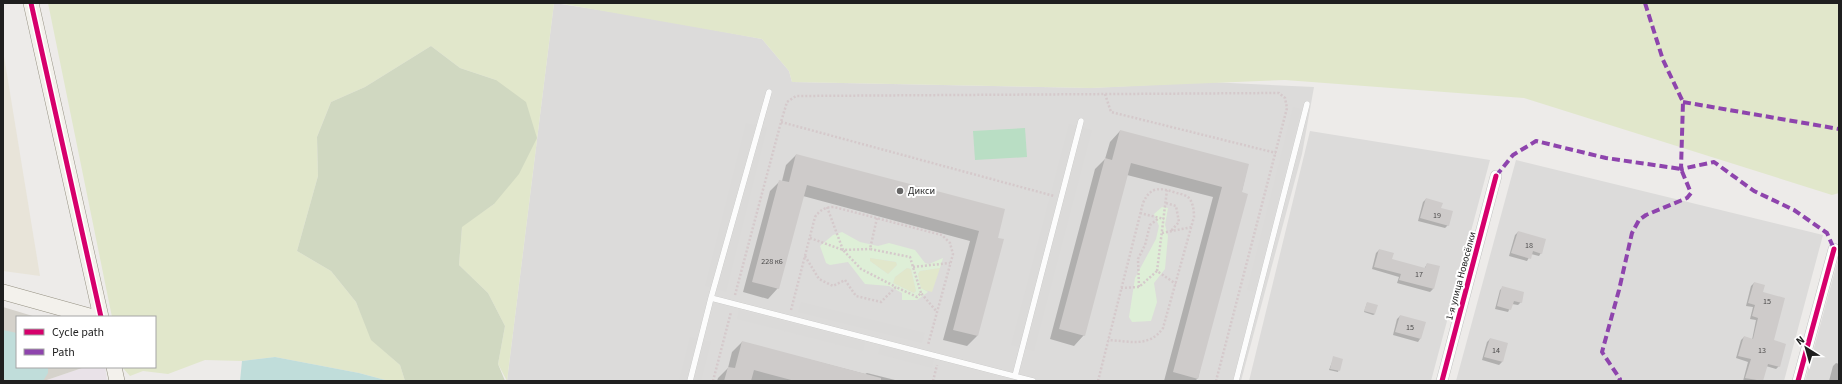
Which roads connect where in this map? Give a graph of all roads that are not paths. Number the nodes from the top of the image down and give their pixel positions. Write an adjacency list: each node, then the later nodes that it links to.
1 (31, 3): 10 (street)
2 (769, 92): 8 (lane)
3 (1307, 104): 16 (lane)
4 (1081, 121): 12 (lane)
5 (1496, 176): 17 (street, 1-я улица Новосёлки)
6 (1834, 249): 18 (street)
7 (3, 292): 9 (street)
8 (711, 298): 12 (lane); 14 (lane)
9 (89, 316)
10 (101, 316)
11 (114, 368): 13 (street)
12 (1014, 376): 15 (lane)
13 (117, 381)
14 (690, 381)
15 (1033, 381)
16 (1236, 381)
17 (1442, 381)
18 (1798, 381)

